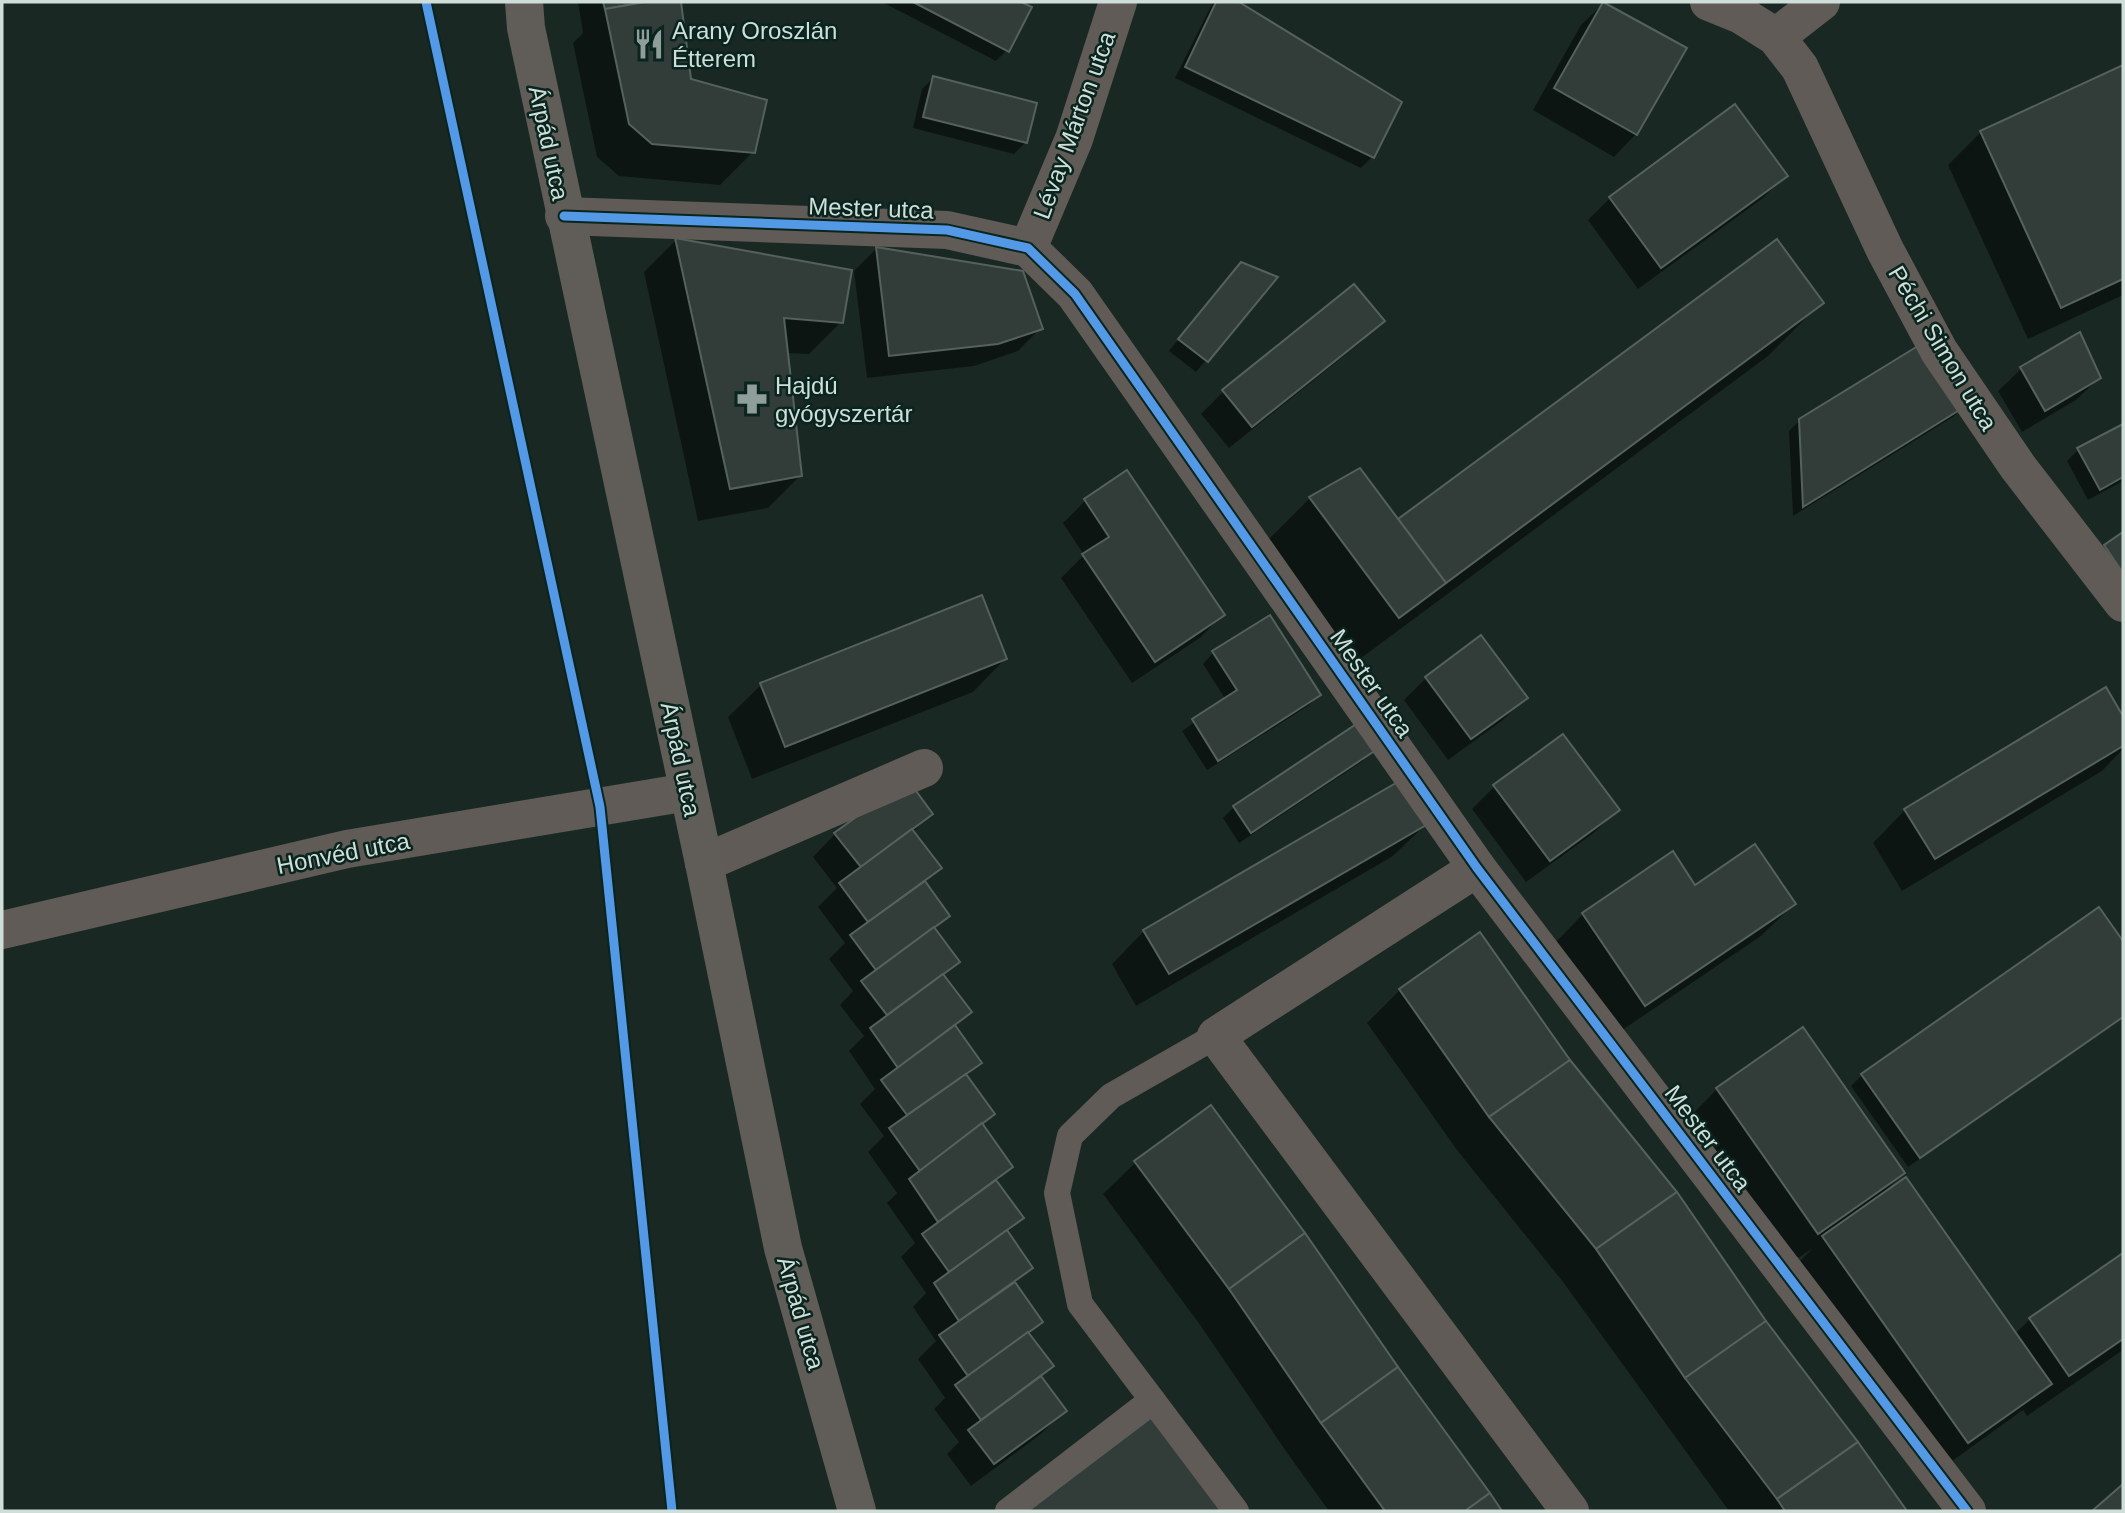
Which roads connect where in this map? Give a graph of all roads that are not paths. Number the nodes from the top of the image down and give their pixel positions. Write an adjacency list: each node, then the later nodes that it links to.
1 (524, 2): 6 (street, Árpád utca)
2 (1118, 2): 7 (street, Lévay Márton utca)
3 (1709, 2): 5 (street, Péchi Simon utca)
4 (1821, 2): 5 (street)
5 (1776, 37): 8 (street, Péchi Simon utca)
6 (564, 216): 7 (street, Mester utca); 10 (street, Árpád utca)
7 (1028, 248): 12 (street, Mester utca)
8 (2123, 603)
9 (924, 768): 11 (street)
10 (688, 792): 11 (street, Árpád utca); 13 (street, Honvéd utca)
11 (704, 863): 16 (street, Árpád utca)
12 (1477, 869): 14 (street); 20 (street, Mester utca)
13 (2, 930)
14 (1216, 1036): 15 (lane); 19 (street)
15 (1152, 1400): 17 (lane); 18 (lane)
16 (857, 1511)
17 (1008, 1511)
18 (1236, 1511)
19 (1570, 1511)
20 (1967, 1511)

